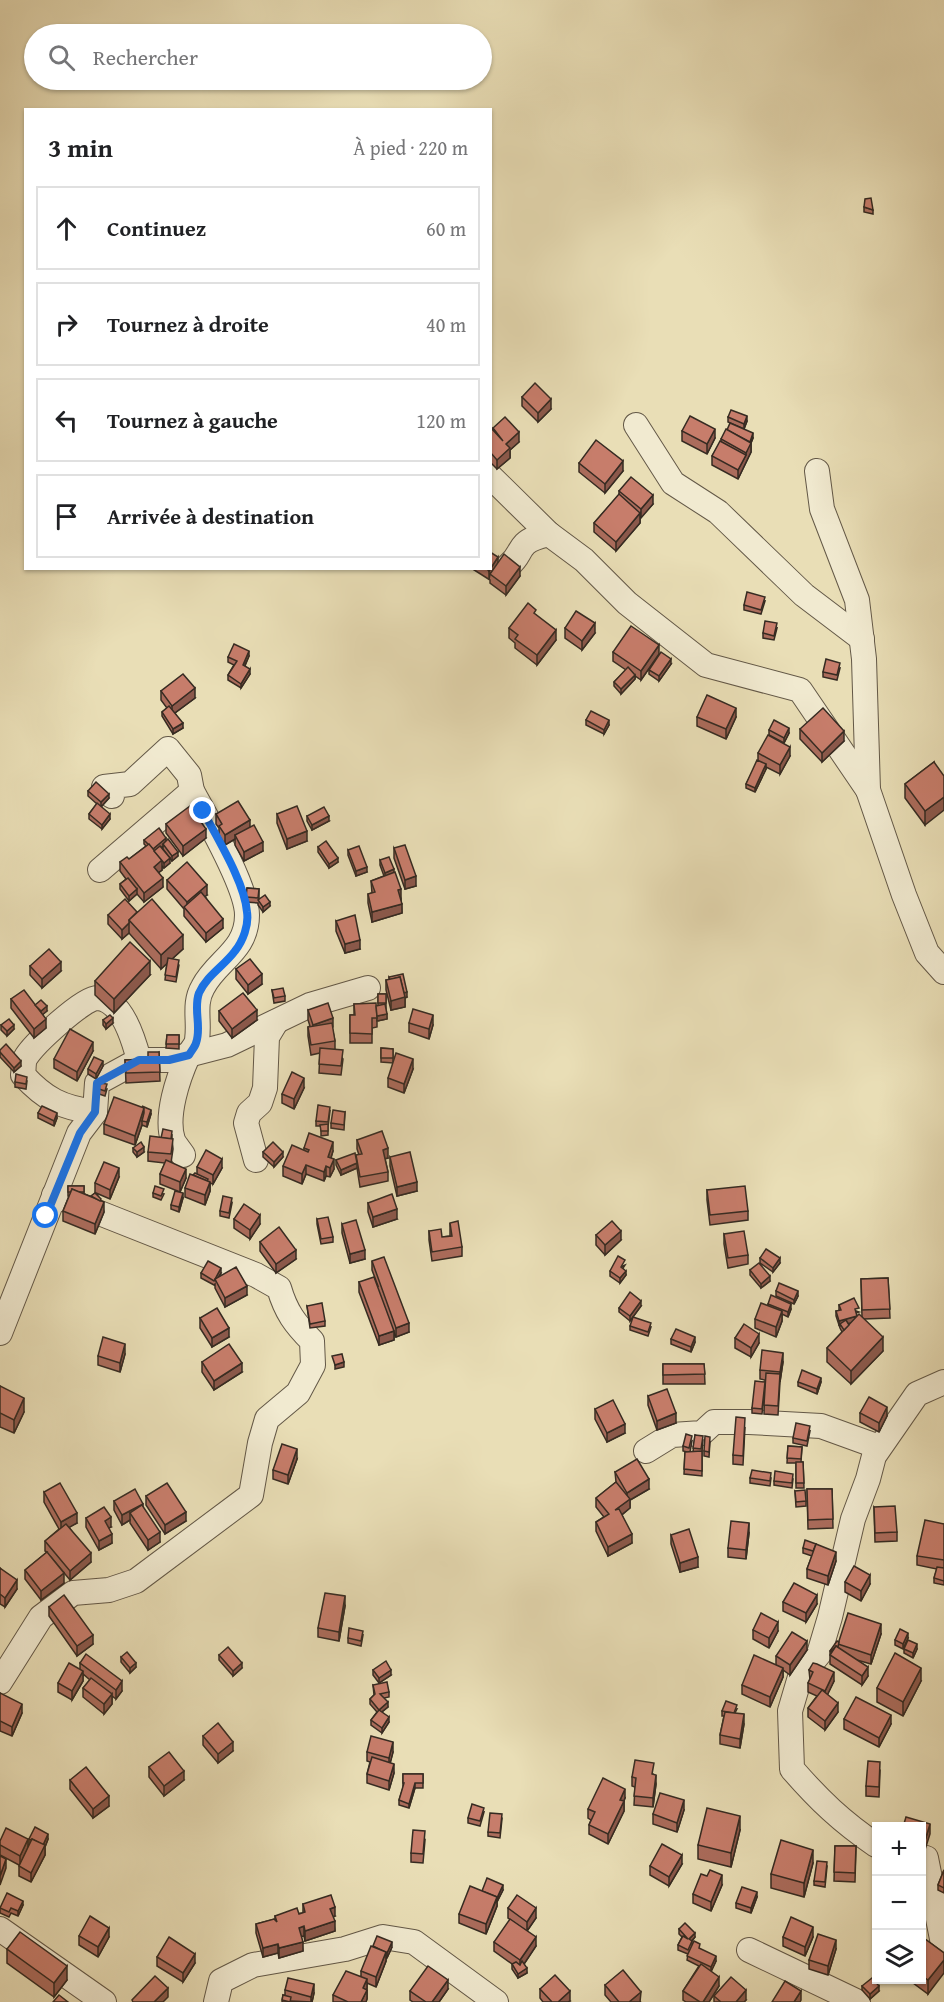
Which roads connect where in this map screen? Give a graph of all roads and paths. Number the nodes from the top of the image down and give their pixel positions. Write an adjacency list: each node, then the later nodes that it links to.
1 (636, 425): 6 (street)
2 (817, 471): 6 (street)
3 (492, 478): 4 (street)
4 (549, 534): 5 (street); 7 (street)
5 (509, 565)
6 (862, 639): 7 (street)
7 (868, 790): 11 (street)
8 (192, 791): 9 (street); 10 (street); 14 (street)
9 (112, 795)
10 (100, 870)
11 (944, 972)
12 (369, 987): 13 (street)
13 (276, 1022): 14 (street); 18 (street)
14 (189, 1055): 15 (street); 17 (street)
15 (139, 1060): 16 (street); 16 (street)
16 (95, 1112): 19 (street)
17 (183, 1155)
18 (256, 1160)
19 (54, 1195): 20 (street); 24 (street)
20 (0, 1333)
21 (944, 1382): 22 (street)
22 (879, 1447): 23 (street); 25 (street)
23 (646, 1451)
24 (0, 1682)
25 (872, 1842)
26 (926, 1858): 28 (street)
27 (0, 1929): 30 (street)
28 (944, 1949)
29 (749, 1950): 33 (street)
30 (104, 2002)
31 (216, 2002): 32 (street)
32 (496, 2002)
33 (858, 2002)

